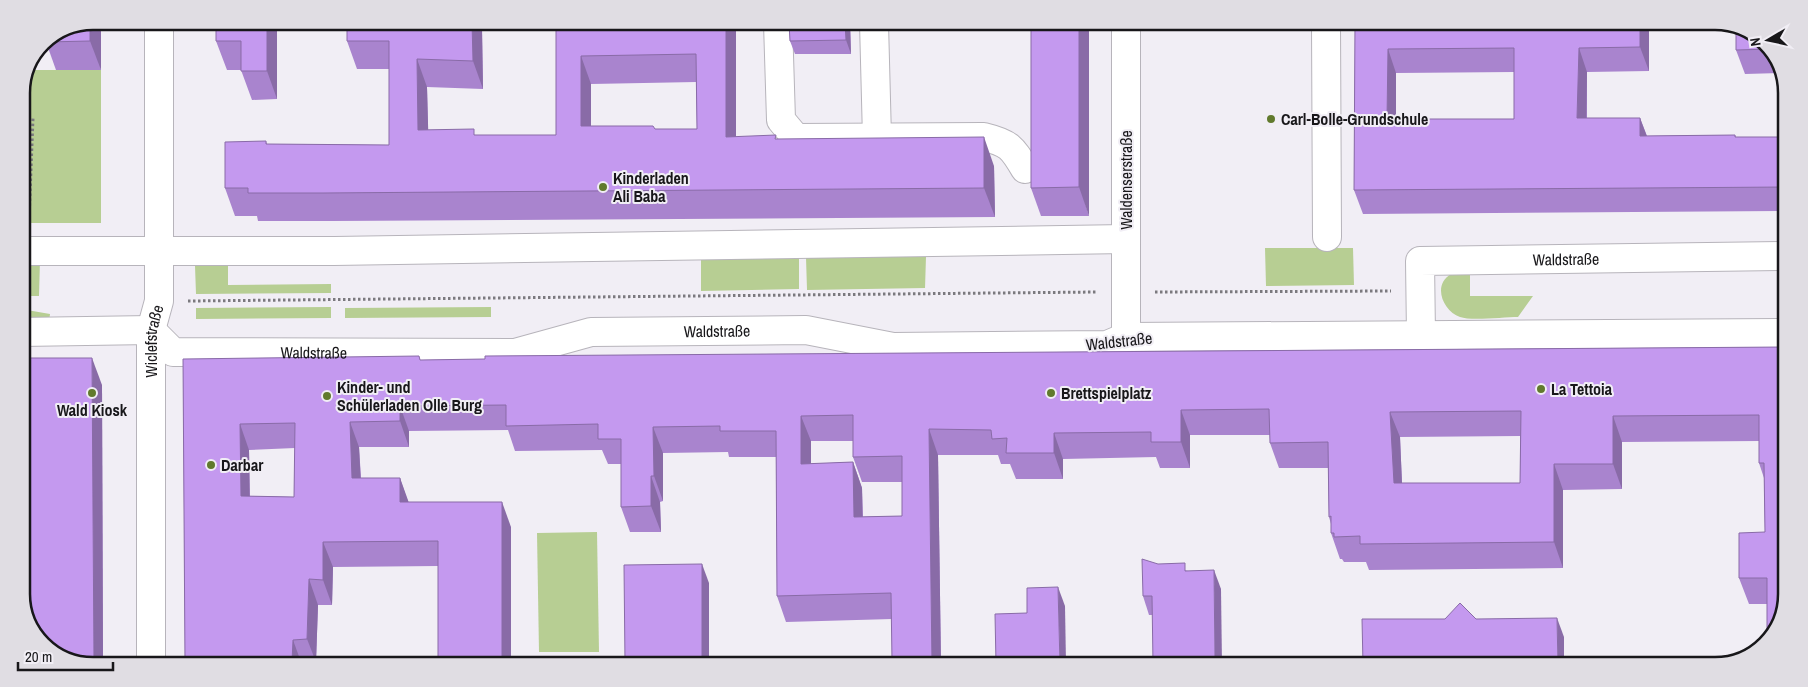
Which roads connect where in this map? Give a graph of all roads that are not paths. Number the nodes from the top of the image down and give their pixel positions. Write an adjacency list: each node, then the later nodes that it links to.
1 (159, 30): 11 (street, Wiclefstraße)
2 (778, 30): 6 (street)
3 (874, 30): 6 (street)
4 (1126, 30): 9 (street, Waldenserstraße)
5 (1326, 30): 8 (street)
6 (877, 138): 7 (street)
7 (1025, 169)
8 (1327, 237)
9 (1126, 239): 11 (street); 17 (street, Waldenserstraße)
10 (30, 251): 11 (street)
11 (159, 251): 13 (street, Wiclefstraße)
12 (1778, 256): 16 (street, Waldstraße)
13 (151, 330): 14 (street); 17 (street, Waldstraße); 18 (street, Wiclefstraße)
14 (30, 332)
15 (1778, 333): 16 (street, Waldstraße)
16 (1421, 335): 17 (street, Waldstraße)
17 (1126, 337)
18 (150, 657)

